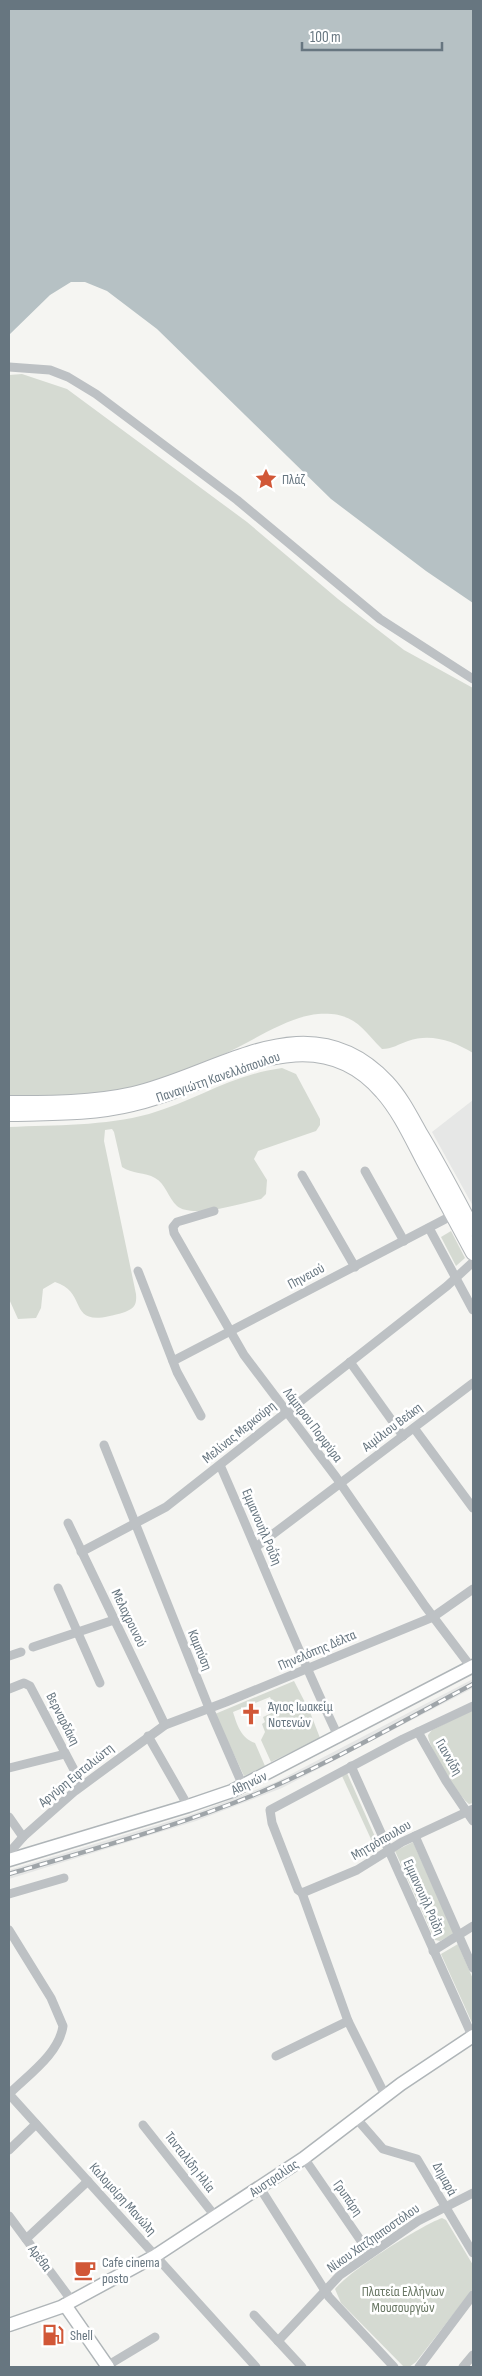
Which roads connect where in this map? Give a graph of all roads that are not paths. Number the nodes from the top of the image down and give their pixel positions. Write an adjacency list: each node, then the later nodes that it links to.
1 (9, 367): 2 (street)
2 (473, 679)
3 (9, 1103): 10 (main road, Παναγιώτη Κανελλόπουλου)
4 (9, 1114): 8 (main road, Παναγιώτη Κανελλόπουλου)
5 (366, 1172): 11 (street)
6 (302, 1176): 14 (street)
7 (214, 1211): 18 (street, Λάμπρου Πορφύρα)
8 (453, 1216): 9 (street, Πηνειού); 12 (main road, Παναγιώτη Κανελλόπουλου)
9 (429, 1228): 11 (street, Πηνειού); 16 (street)
10 (473, 1229)
11 (404, 1241): 14 (street, Πηνειού)
12 (473, 1254)
13 (473, 1262): 16 (street, Μελίνας Μερκούρη)
14 (355, 1266): 18 (street, Πηνειού)
15 (138, 1271): 19 (street)
16 (456, 1278): 17 (street); 20 (street, Μελίνας Μερκούρη)
17 (473, 1310)
18 (230, 1332): 19 (street, Πηνειού); 22 (street, Λάμπρου Πορφύρα)
19 (173, 1361): 23 (street)
20 (350, 1362): 22 (street, Μελίνας Μερκούρη); 25 (street)
21 (473, 1383): 24 (street, Αιμίλιου Βεάκη)
22 (286, 1412): 27 (street, Μελίνας Μερκούρη); 28 (street, Λάμπρου Πορφύρα)
23 (201, 1416)
24 (414, 1428): 25 (street, Αιμίλιου Βεάκη); 29 (street)
25 (403, 1436): 28 (street, Αιμίλιου Βεάκη)
26 (104, 1445): 30 (street, Καμπύση)
27 (220, 1465): 30 (street, Μελίνας Μερκούρη); 32 (street, Εμμανουήλ Ροΐδη)
28 (340, 1483): 32 (street, Αιμίλιου Βεάκη); 36 (street, Λάμπρου Πορφύρα)
29 (473, 1508)
30 (135, 1522): 33 (street, Μελίνας Μερκούρη); 47 (street, Καμπύση)
31 (68, 1523): 33 (street, Μελαχροινού)
32 (256, 1547): 43 (street, Εμμανουήλ Ροΐδη)
33 (81, 1552): 37 (street, Μελαχροινού)
34 (58, 1588): 38 (street)
35 (473, 1589): 36 (street, Πηνελόπης Δέλτα)
36 (433, 1617): 42 (street, Λάμπρου Πορφύρα); 43 (street, Πηνελόπης Δέλτα)
37 (114, 1620): 38 (street); 48 (street, Μελαχροινού)
38 (78, 1632): 39 (street); 44 (street)
39 (33, 1648)
40 (21, 1652): 41 (street)
41 (9, 1656)
42 (472, 1667): 51 (street, Αθηνών)
43 (306, 1670): 47 (street, Πηνελόπης Δέλτα); 51 (street, Εμμανουήλ Ροΐδη)
44 (100, 1683)
45 (9, 1689): 52 (street, Βερναρδάκη)
46 (473, 1706): 49 (street)
47 (209, 1708): 48 (street, Πηνελόπης Δέλτα); 56 (street, Καμπύση)
48 (165, 1725): 50 (street, Αργύρη Εφταλιώτη)
49 (418, 1732): 53 (street); 58 (street, Γιαννίδη)
50 (148, 1736): 55 (street, Αργύρη Εφταλιώτη); 57 (street)
51 (339, 1738): 56 (street, Αθηνών)
52 (65, 1754): 54 (street); 55 (street, Βερναρδάκη)
53 (350, 1766): 63 (street, Εμμανουήλ Ροΐδη); 67 (street)
54 (9, 1768)
55 (82, 1785): 62 (street, Αργύρη Εφταλιώτη)
56 (243, 1786): 57 (street, Αθηνών)
57 (188, 1806): 65 (street, Αθηνών)
58 (470, 1810): 60 (street, Γιαννίδη); 61 (street, Μητρόπουλου)
59 (9, 1817): 62 (street)
60 (473, 1821)
61 (415, 1836): 63 (street, Μητρόπουλου); 71 (street)
62 (23, 1837): 64 (street, Αργύρη Εφταλιώτη)
63 (389, 1851): 67 (street, Μητρόπουλου); 72 (street, Εμμανουήλ Ροΐδη)
64 (9, 1853)
65 (9, 1860)
66 (64, 1878): 68 (street)
67 (302, 1893): 74 (street)
68 (9, 1894)
69 (473, 1926): 71 (street)
70 (9, 1930): 77 (street)
71 (459, 1936): 72 (street); 73 (street)
72 (433, 1951): 75 (street, Εμμανουήλ Ροΐδη)
73 (473, 1968)
74 (348, 2021): 76 (street); 78 (street)
75 (473, 2037): 78 (street, Αυστραλίας)
76 (276, 2056)
77 (9, 2094): 80 (street, Καλομοίρη Μανώλη)
78 (385, 2095): 79 (street, Αυστραλίας)
79 (356, 2118): 83 (street, Αυστραλίας); 87 (street, Δημαρά)
80 (36, 2124): 82 (street); 84 (street, Καλομοίρη Μανώλη)
81 (144, 2125): 89 (street, Τανταλίδη Ηλία)
82 (9, 2150)
83 (304, 2158): 85 (street, Αυστραλίας); 91 (street, Γρυπάρη)
84 (88, 2181): 90 (street); 93 (street, Καλομοίρη Μανώλη)
85 (260, 2188): 89 (street, Αυστραλίας); 94 (street)
86 (473, 2193): 87 (street, Νίκου Χατζηαποστόλου)
87 (445, 2207): 91 (street, Νίκου Χατζηαποστόλου); 92 (street, Δημαρά)
88 (9, 2216): 90 (street, Αρέθα)
89 (215, 2216): 93 (street, Αυστραλίας)
90 (26, 2239): 96 (street, Αρέθα)
91 (370, 2254): 94 (street, Νίκου Χατζηαποστόλου)
92 (473, 2254)
93 (155, 2256): 96 (street, Αυστραλίας); 103 (street, Καλομοίρη Μανώλη)
94 (324, 2290): 100 (street, Νίκου Χατζηαποστόλου); 105 (street)
95 (473, 2296): 106 (street)
96 (68, 2303): 98 (street, Αυστραλίας); 102 (street, Αρέθα)
97 (254, 2315): 100 (street)
98 (9, 2325)
99 (155, 2337): 102 (street)
100 (278, 2340): 104 (street)
101 (473, 2355): 107 (street)
102 (107, 2367)
103 (256, 2367)
104 (302, 2367)
105 (394, 2367)
106 (419, 2367)
107 (463, 2367)

